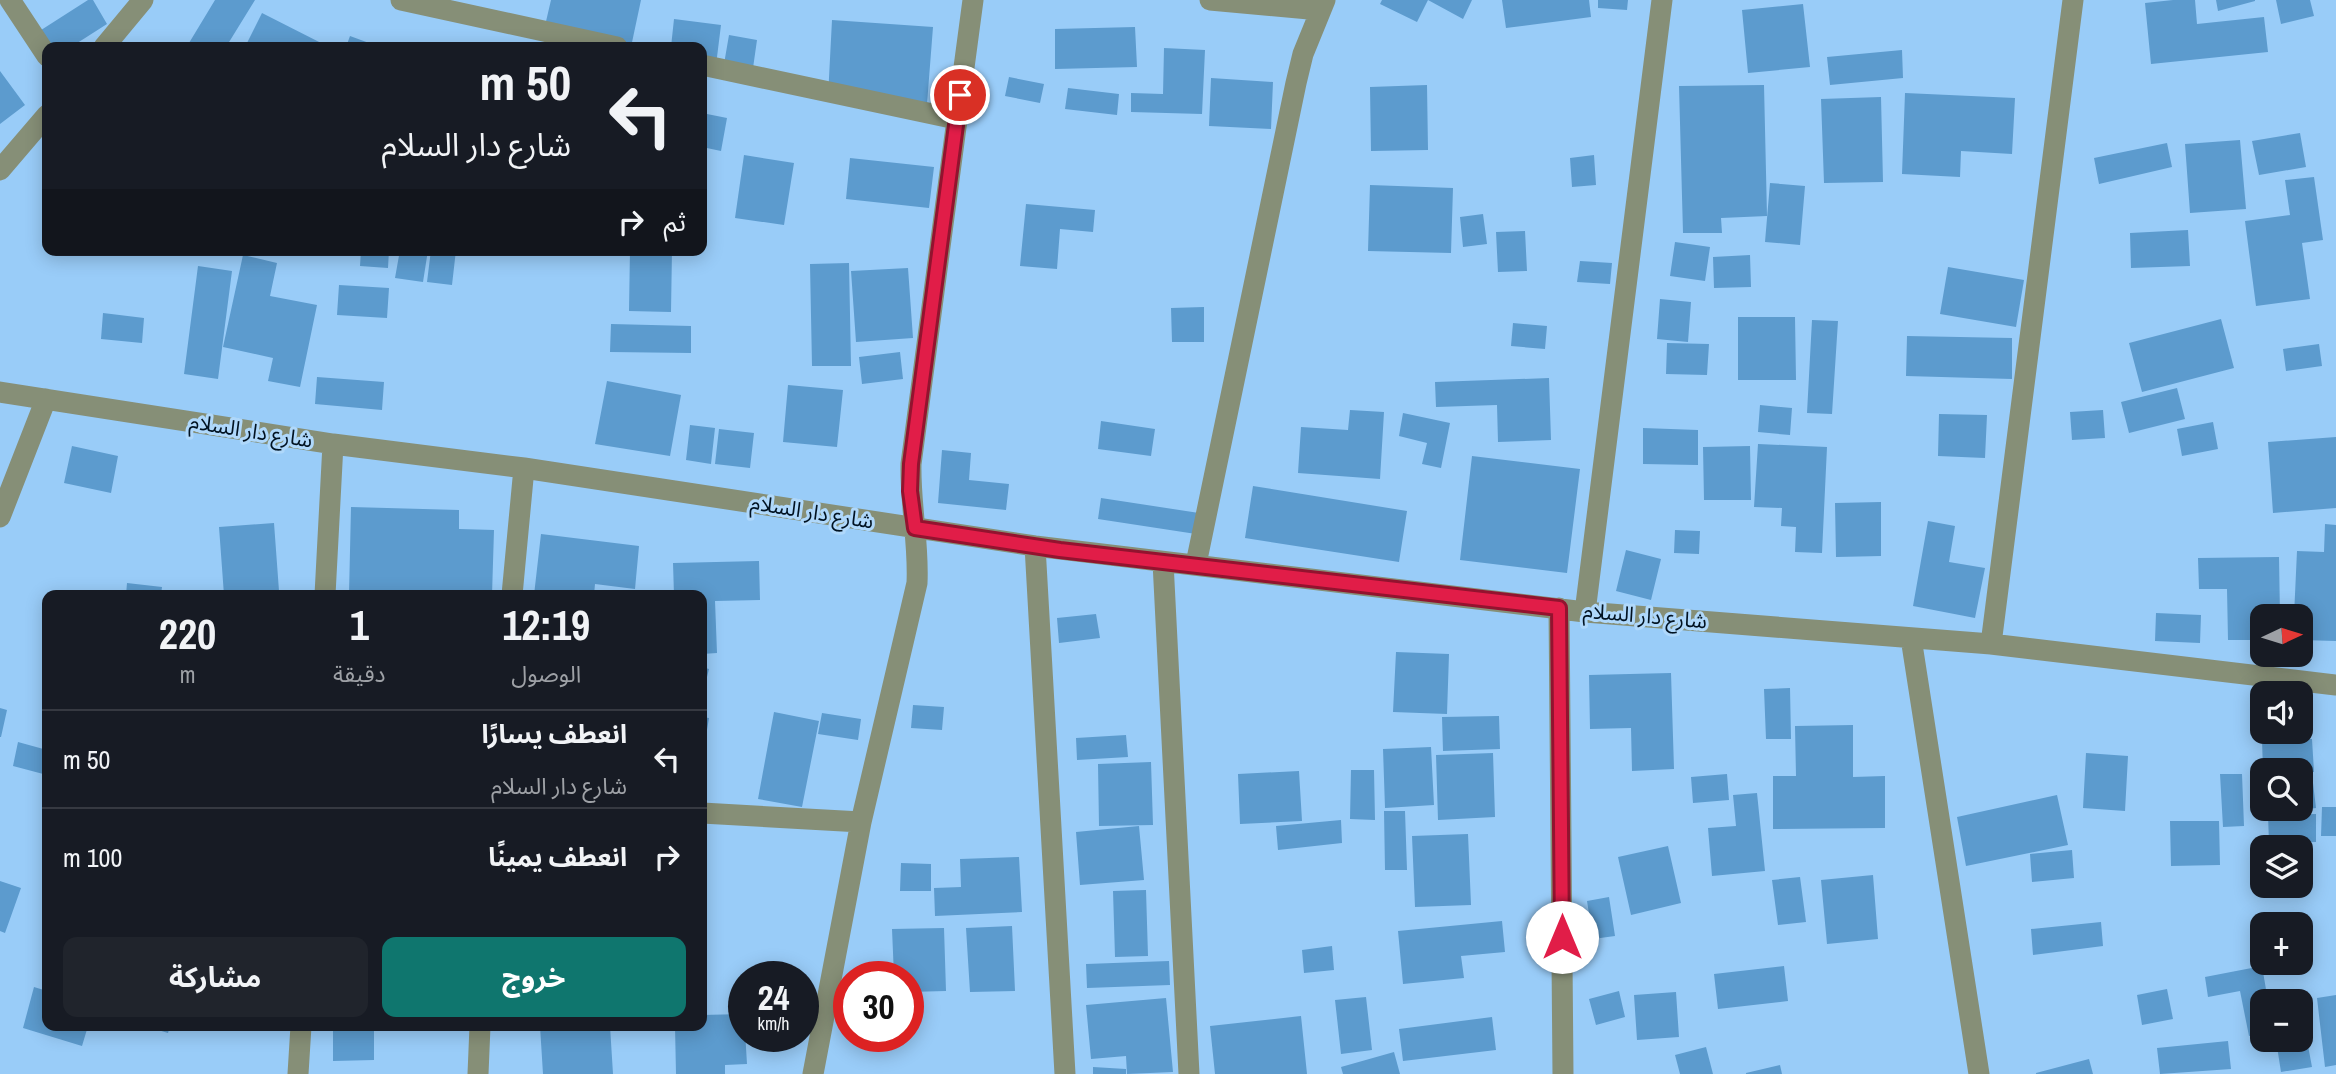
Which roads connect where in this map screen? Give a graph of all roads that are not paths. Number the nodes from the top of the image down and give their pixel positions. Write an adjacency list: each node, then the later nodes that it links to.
1 (10, 0): 11 (street)
2 (143, 0): 9 (street)
3 (401, 0): 10 (street)
4 (973, 0): 13 (street)
5 (1210, 0): 8 (street)
6 (1662, 0): 28 (street)
7 (2073, 0): 30 (street)
8 (1322, 5): 24 (street)
9 (108, 42)
10 (594, 42)
11 (42, 48)
12 (707, 66): 13 (street)
13 (956, 119): 21 (street)
14 (42, 121): 15 (street)
15 (0, 170)
16 (0, 392): 17 (street, شارع دار السلام)
17 (46, 399): 18 (street, شارع دار السلام); 20 (street)
18 (333, 444): 19 (street, شارع دار السلام); 25 (street)
19 (523, 468): 21 (street, شارع دار السلام); 26 (street)
20 (0, 517)
21 (915, 528): 22 (street, شارع دار السلام); 33 (street)
22 (1035, 546): 23 (street, شارع دار السلام); 39 (street)
23 (1163, 562): 24 (street, شارع دار السلام); 40 (street)
24 (1196, 564): 27 (street, شارع دار السلام)
25 (324, 590)
26 (512, 590)
27 (1559, 608): 28 (street, شارع دار السلام); 41 (street)
28 (1585, 612): 29 (street, شارع دار السلام)
29 (1911, 638): 30 (street, شارع دار السلام); 42 (street)
30 (1991, 644): 31 (street, شارع دار السلام)
31 (2336, 685)
32 (707, 813): 33 (street)
33 (861, 822): 38 (street)
34 (301, 1031): 36 (street)
35 (480, 1031): 37 (street)
36 (298, 1074)
37 (478, 1074)
38 (813, 1074)
39 (1065, 1074)
40 (1189, 1074)
41 (1563, 1074)
42 (1979, 1074)

